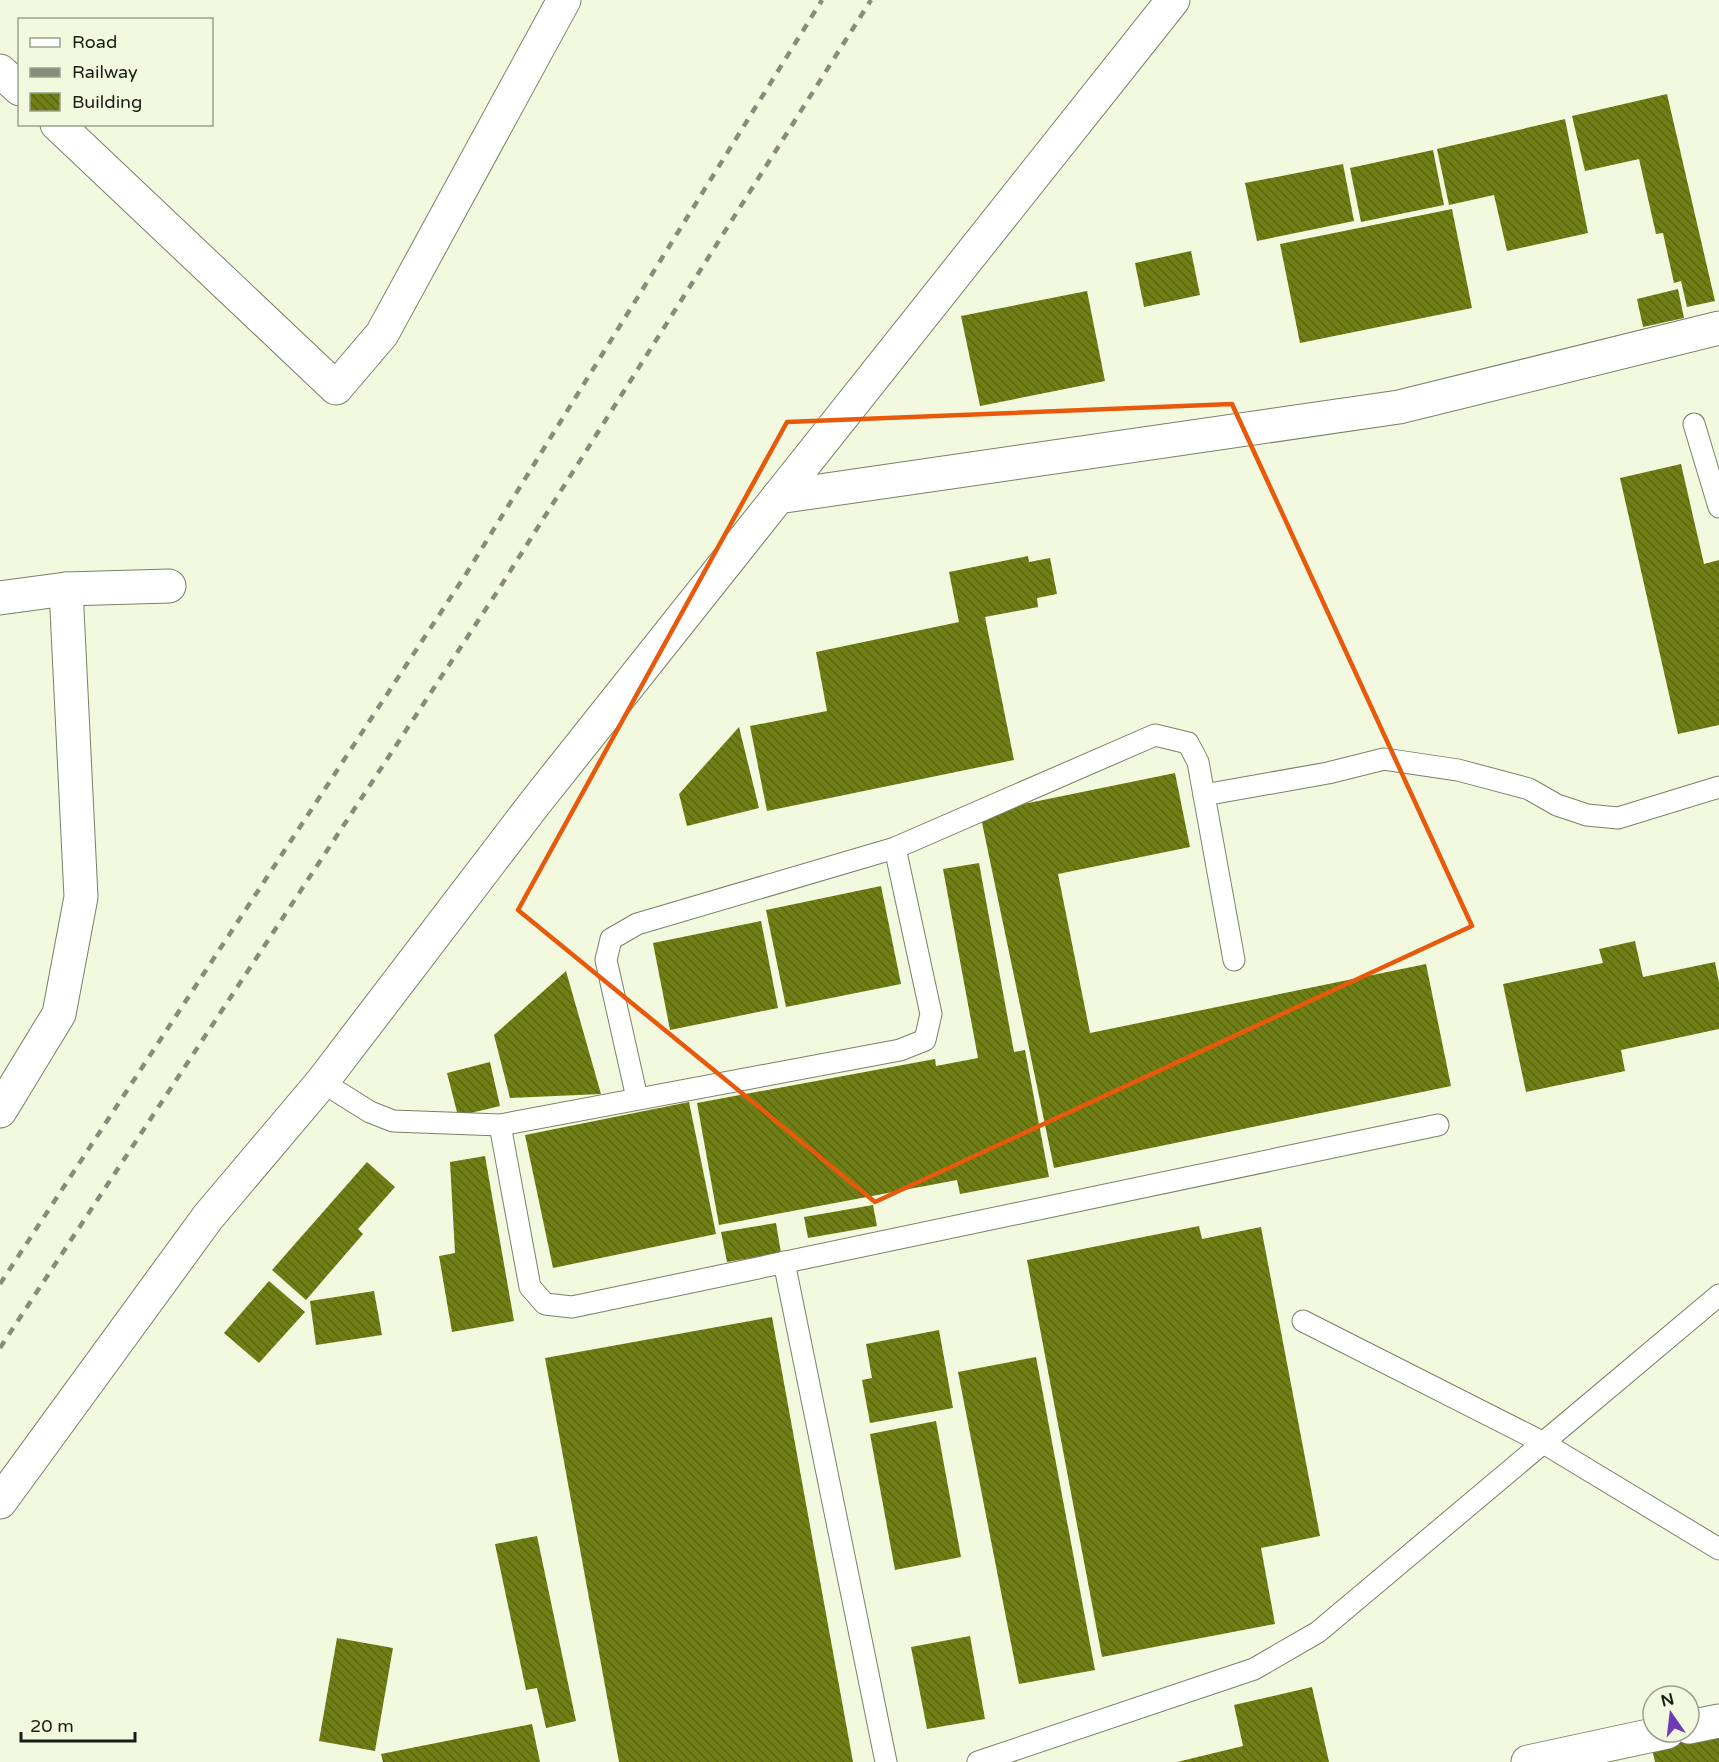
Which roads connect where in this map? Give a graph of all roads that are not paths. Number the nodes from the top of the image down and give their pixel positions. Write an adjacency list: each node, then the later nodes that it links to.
1 (564, 0): 5 (street)
2 (1173, 0): 8 (street)
3 (0, 71): 4 (street)
4 (18, 87)
5 (59, 126)
6 (1719, 328): 8 (street)
7 (1694, 424): 9 (lane)
8 (778, 497): 17 (street)
9 (1719, 507)
10 (169, 586): 11 (street)
11 (66, 589): 12 (street); 19 (street)
12 (0, 598)
13 (1719, 787): 14 (lane)
14 (1204, 795): 15 (lane); 16 (lane)
15 (895, 848): 18 (lane); 18 (lane)
16 (1233, 960)
17 (322, 1082): 20 (lane); 26 (street)
18 (638, 1098): 20 (lane)
19 (0, 1111)
20 (500, 1125): 22 (lane)
21 (1438, 1125): 22 (lane)
22 (784, 1262): 31 (lane)
23 (1719, 1295): 25 (lane)
24 (1303, 1321): 25 (lane)
25 (1542, 1442): 27 (lane); 32 (lane)
26 (0, 1502)
27 (1719, 1549)
28 (1719, 1721): 29 (street)
29 (1701, 1725)
30 (1641, 1738): 33 (street)
31 (886, 1762)
32 (978, 1762)
33 (1528, 1762)

